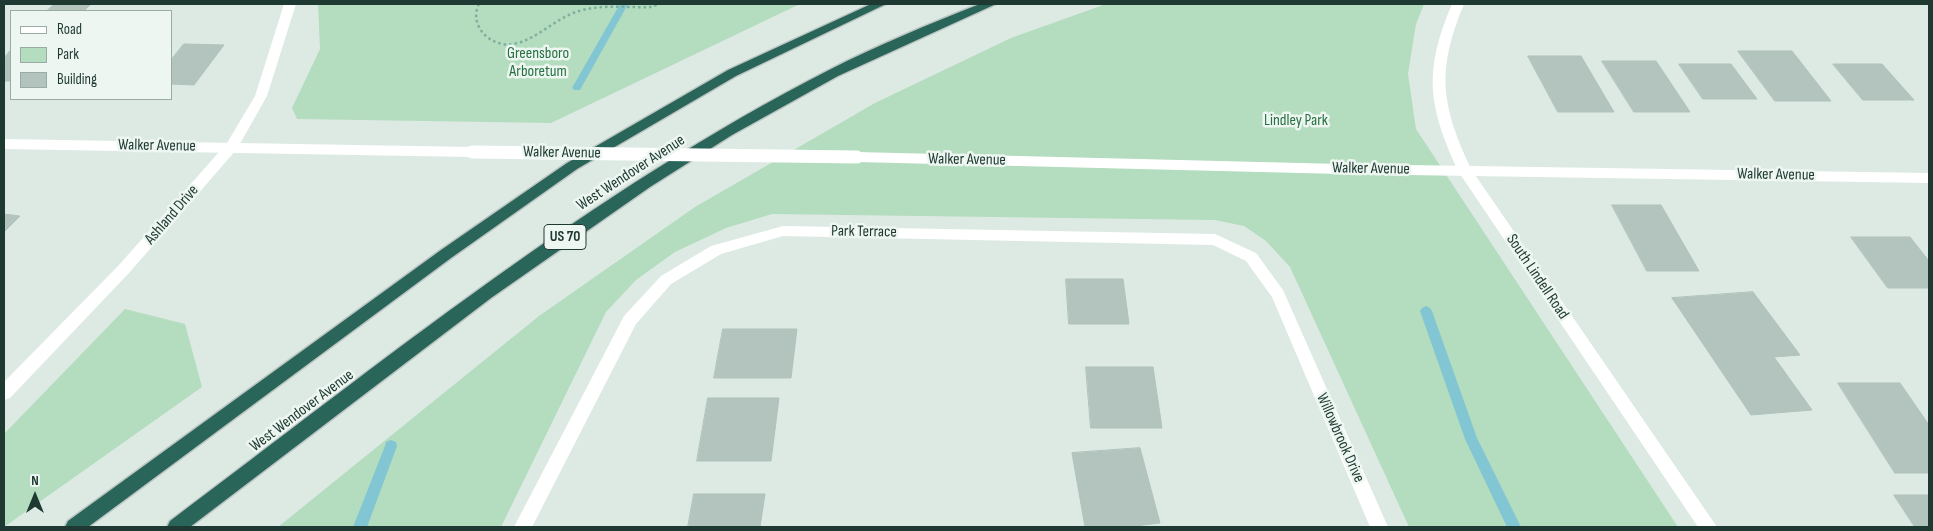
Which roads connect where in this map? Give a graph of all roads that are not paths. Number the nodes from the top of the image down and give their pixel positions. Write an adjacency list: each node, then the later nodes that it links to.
1 (290, 4): 6 (street, Ashland Drive)
2 (880, 4): 11 (highway, West Wendover Avenue)
3 (990, 4): 12 (highway, West Wendover Avenue / US 70)
4 (1458, 4): 7 (street, South Lindell Road)
5 (4, 144): 6 (street, Walker Avenue)
6 (232, 146): 7 (street, Walker Avenue, bridge); 10 (street, Ashland Drive)
7 (1466, 171): 8 (street, Walker Avenue); 15 (street, South Lindell Road)
8 (1929, 178)
9 (1301, 348): 13 (street, Park Terrace); 14 (street, Willowbrook Drive)
10 (4, 393)
11 (74, 527)
12 (176, 527)
13 (523, 527)
14 (1380, 527)
15 (1708, 527)

